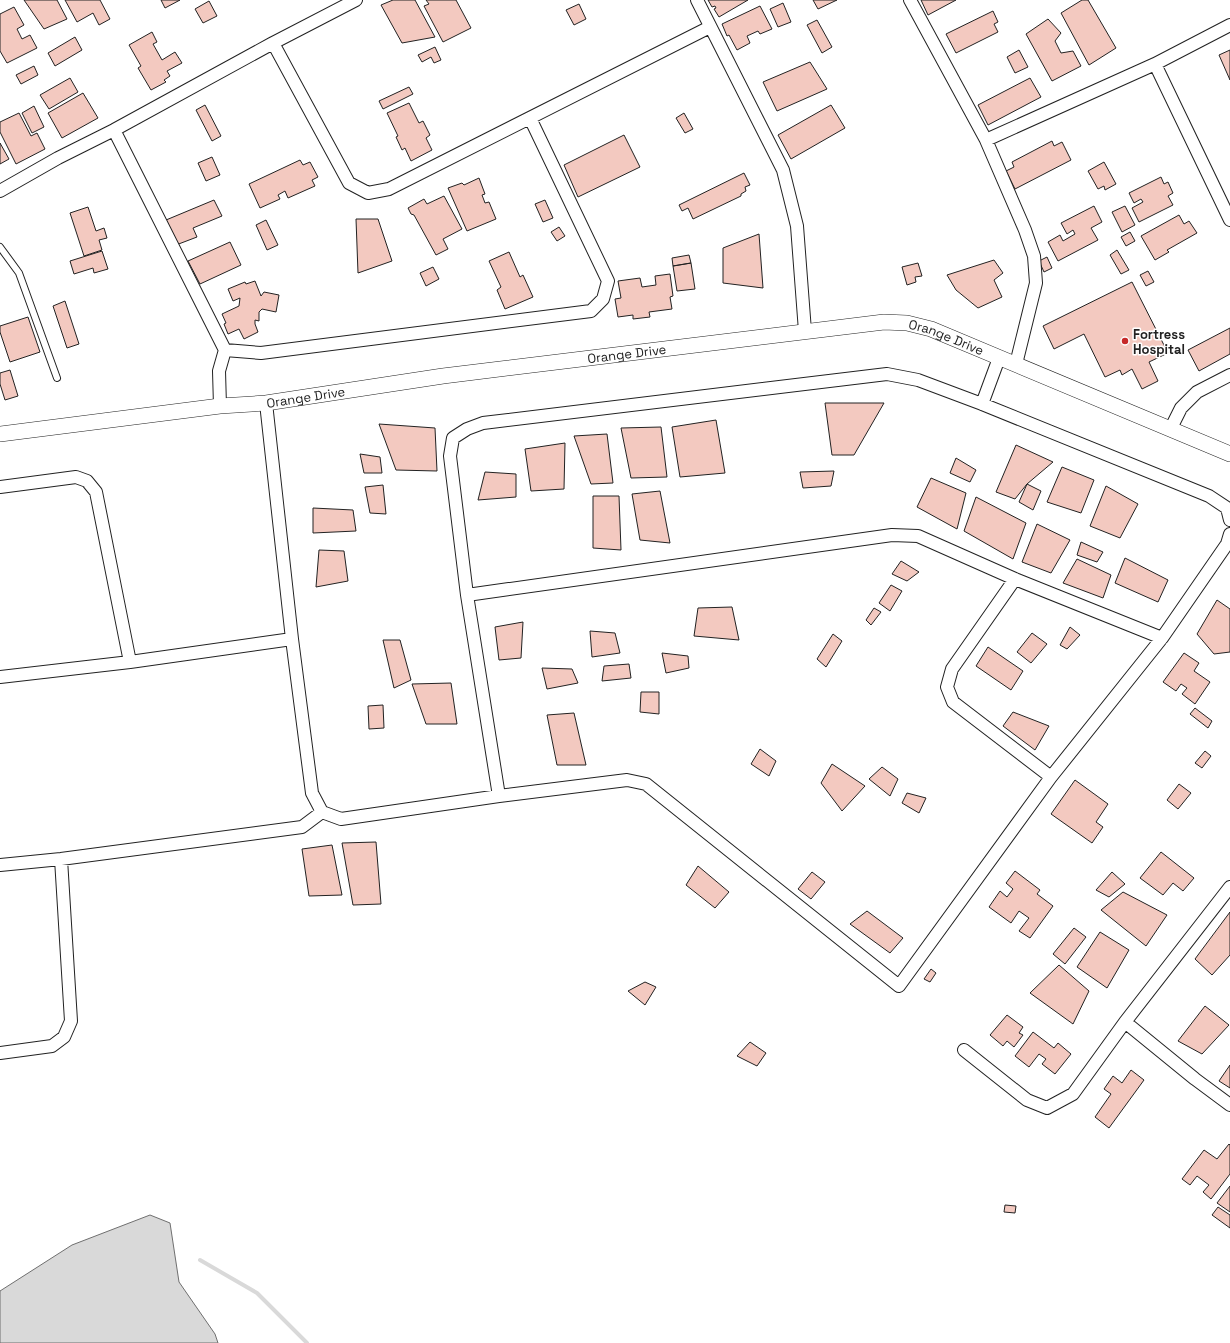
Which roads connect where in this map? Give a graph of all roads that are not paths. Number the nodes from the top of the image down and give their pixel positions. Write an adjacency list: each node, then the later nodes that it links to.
1 (356, 0): 6 (street)
2 (697, 0): 5 (street)
3 (910, 0): 10 (street)
4 (1230, 25): 7 (street)
5 (710, 27): 8 (street); 14 (street)
6 (273, 43): 8 (street); 9 (street)
7 (1155, 64): 10 (street); 12 (street)
8 (530, 118): 15 (street)
9 (114, 130): 11 (street); 15 (street)
10 (986, 140): 17 (street)
11 (0, 191)
12 (1230, 220)
13 (0, 247): 19 (lane)
14 (805, 331): 16 (street, Orange Drive); 20 (street, Orange Drive)
15 (225, 350): 22 (street)
16 (999, 358): 17 (street, Orange Drive); 21 (street)
17 (1016, 364): 23 (street, Orange Drive)
18 (1230, 375): 23 (street)
19 (57, 378)
20 (266, 403): 22 (street, Orange Drive); 33 (street)
21 (982, 404): 27 (street); 31 (street)
22 (220, 406): 24 (street, Orange Drive)
23 (1171, 428): 25 (street, Orange Drive)
24 (0, 434)
25 (1230, 454)
26 (0, 486): 34 (street)
27 (1229, 505): 28 (street)
28 (1230, 520)
29 (1230, 534): 32 (street)
30 (1015, 579): 31 (street); 32 (street); 36 (street)
31 (468, 595): 37 (street)
32 (1162, 638): 36 (street)
33 (292, 639): 34 (street); 38 (street)
34 (130, 662): 35 (street)
35 (0, 677)
36 (1051, 777): 37 (street)
37 (499, 796): 38 (street)
38 (322, 812): 39 (street)
39 (61, 859): 40 (street); 44 (street)
40 (0, 865)
41 (1230, 887): 42 (street)
42 (1125, 1022): 43 (street); 45 (street)
43 (964, 1050)
44 (0, 1053)
45 (1230, 1105)

